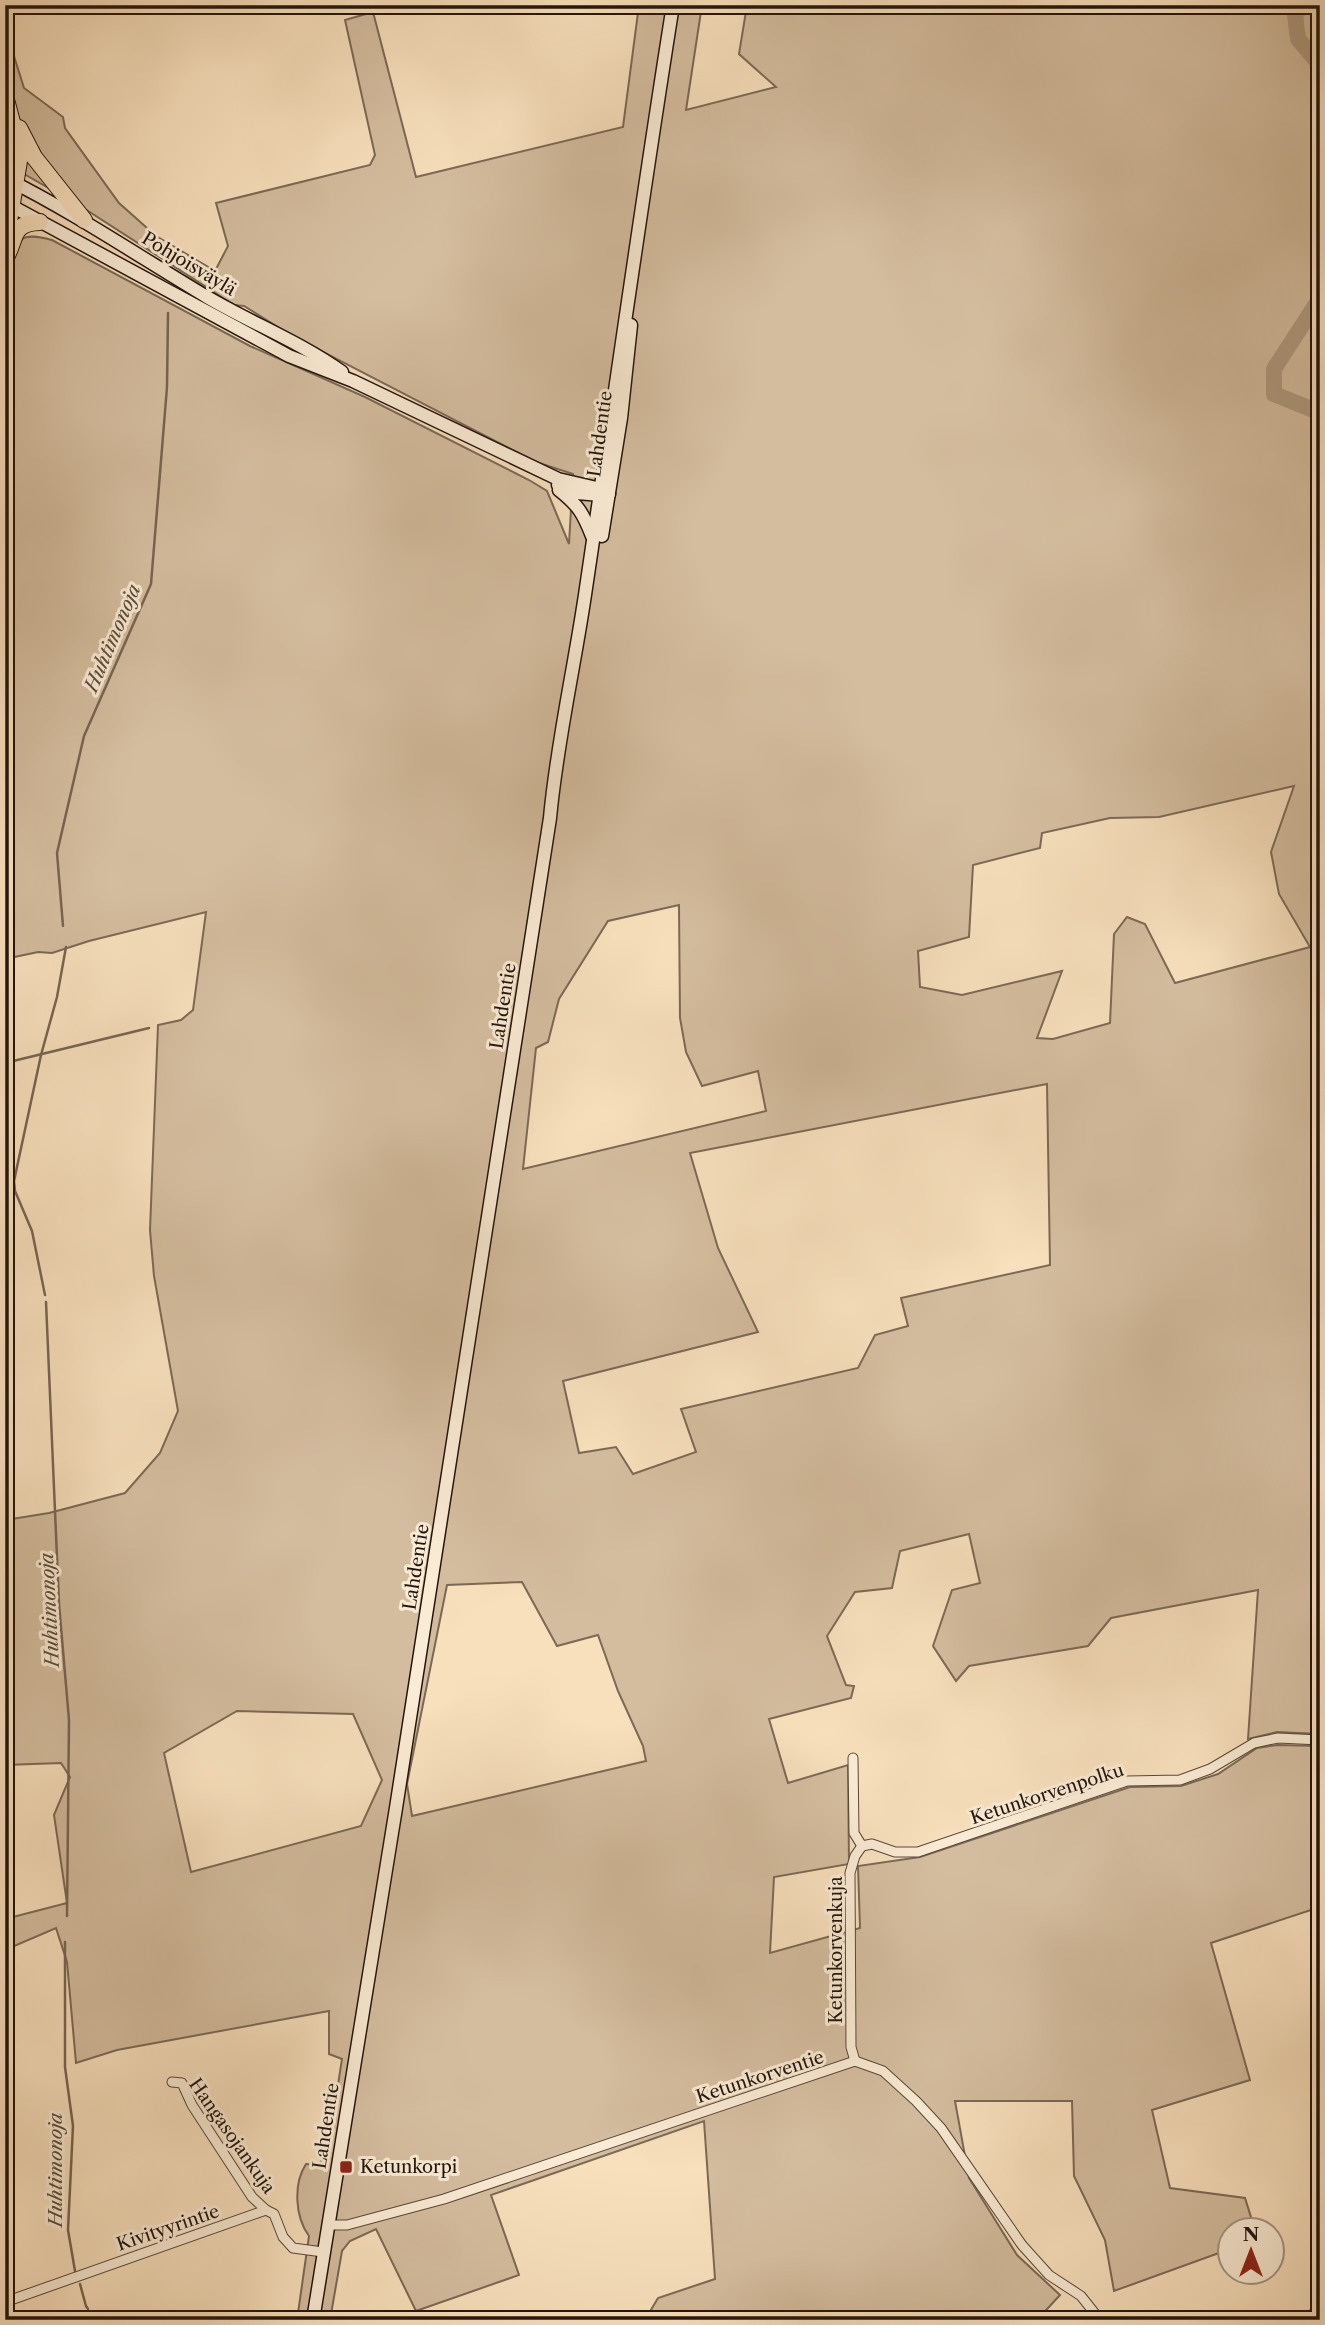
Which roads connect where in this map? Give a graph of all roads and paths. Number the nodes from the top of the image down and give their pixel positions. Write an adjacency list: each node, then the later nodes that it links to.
1 (673, 5): 12 (main road, Lahdentie)
2 (5, 95): 3 (highway); 5 (highway)
3 (11, 181): 4 (highway); 5 (main road, Pohjoisväylä)
4 (9, 205): 6 (main road, Pohjoisväylä); 7 (highway)
5 (84, 220): 9 (main road, Pohjoisväylä)
6 (40, 222): 8 (highway); 9 (main road, Pohjoisväylä)
7 (5, 245)
8 (5, 258)
9 (353, 381): 10 (main road, Pohjoisväylä)
10 (436, 422): 11 (main road, Pohjoisväylä); 12 (main road, Pohjoisväylä)
11 (548, 482): 12 (main road, Pohjoisväylä); 13 (main road, Pohjoisväylä)
12 (603, 493): 13 (main road, Lahdentie); 14 (main road, Lahdentie)
13 (593, 540): 14 (main road, Lahdentie)
14 (550, 818): 21 (main road, Lahdentie)
15 (1320, 1740): 17 (street, Ketunkorvenpolku)
16 (853, 1758): 17 (street)
17 (862, 1846): 18 (street, Ketunkorvenkuja)
18 (855, 2061): 21 (street, Ketunkorventie); 26 (street)
19 (172, 2082): 20 (street, Hangasojankuja)
20 (266, 2210): 22 (street); 23 (street, Kivityyrintie)
21 (328, 2225): 22 (main road, Lahdentie)
22 (324, 2252): 25 (main road, Lahdentie)
23 (5, 2302)
24 (1320, 2311): 27 (street)
25 (313, 2320)
26 (1100, 2320)
27 (1299, 2320)

